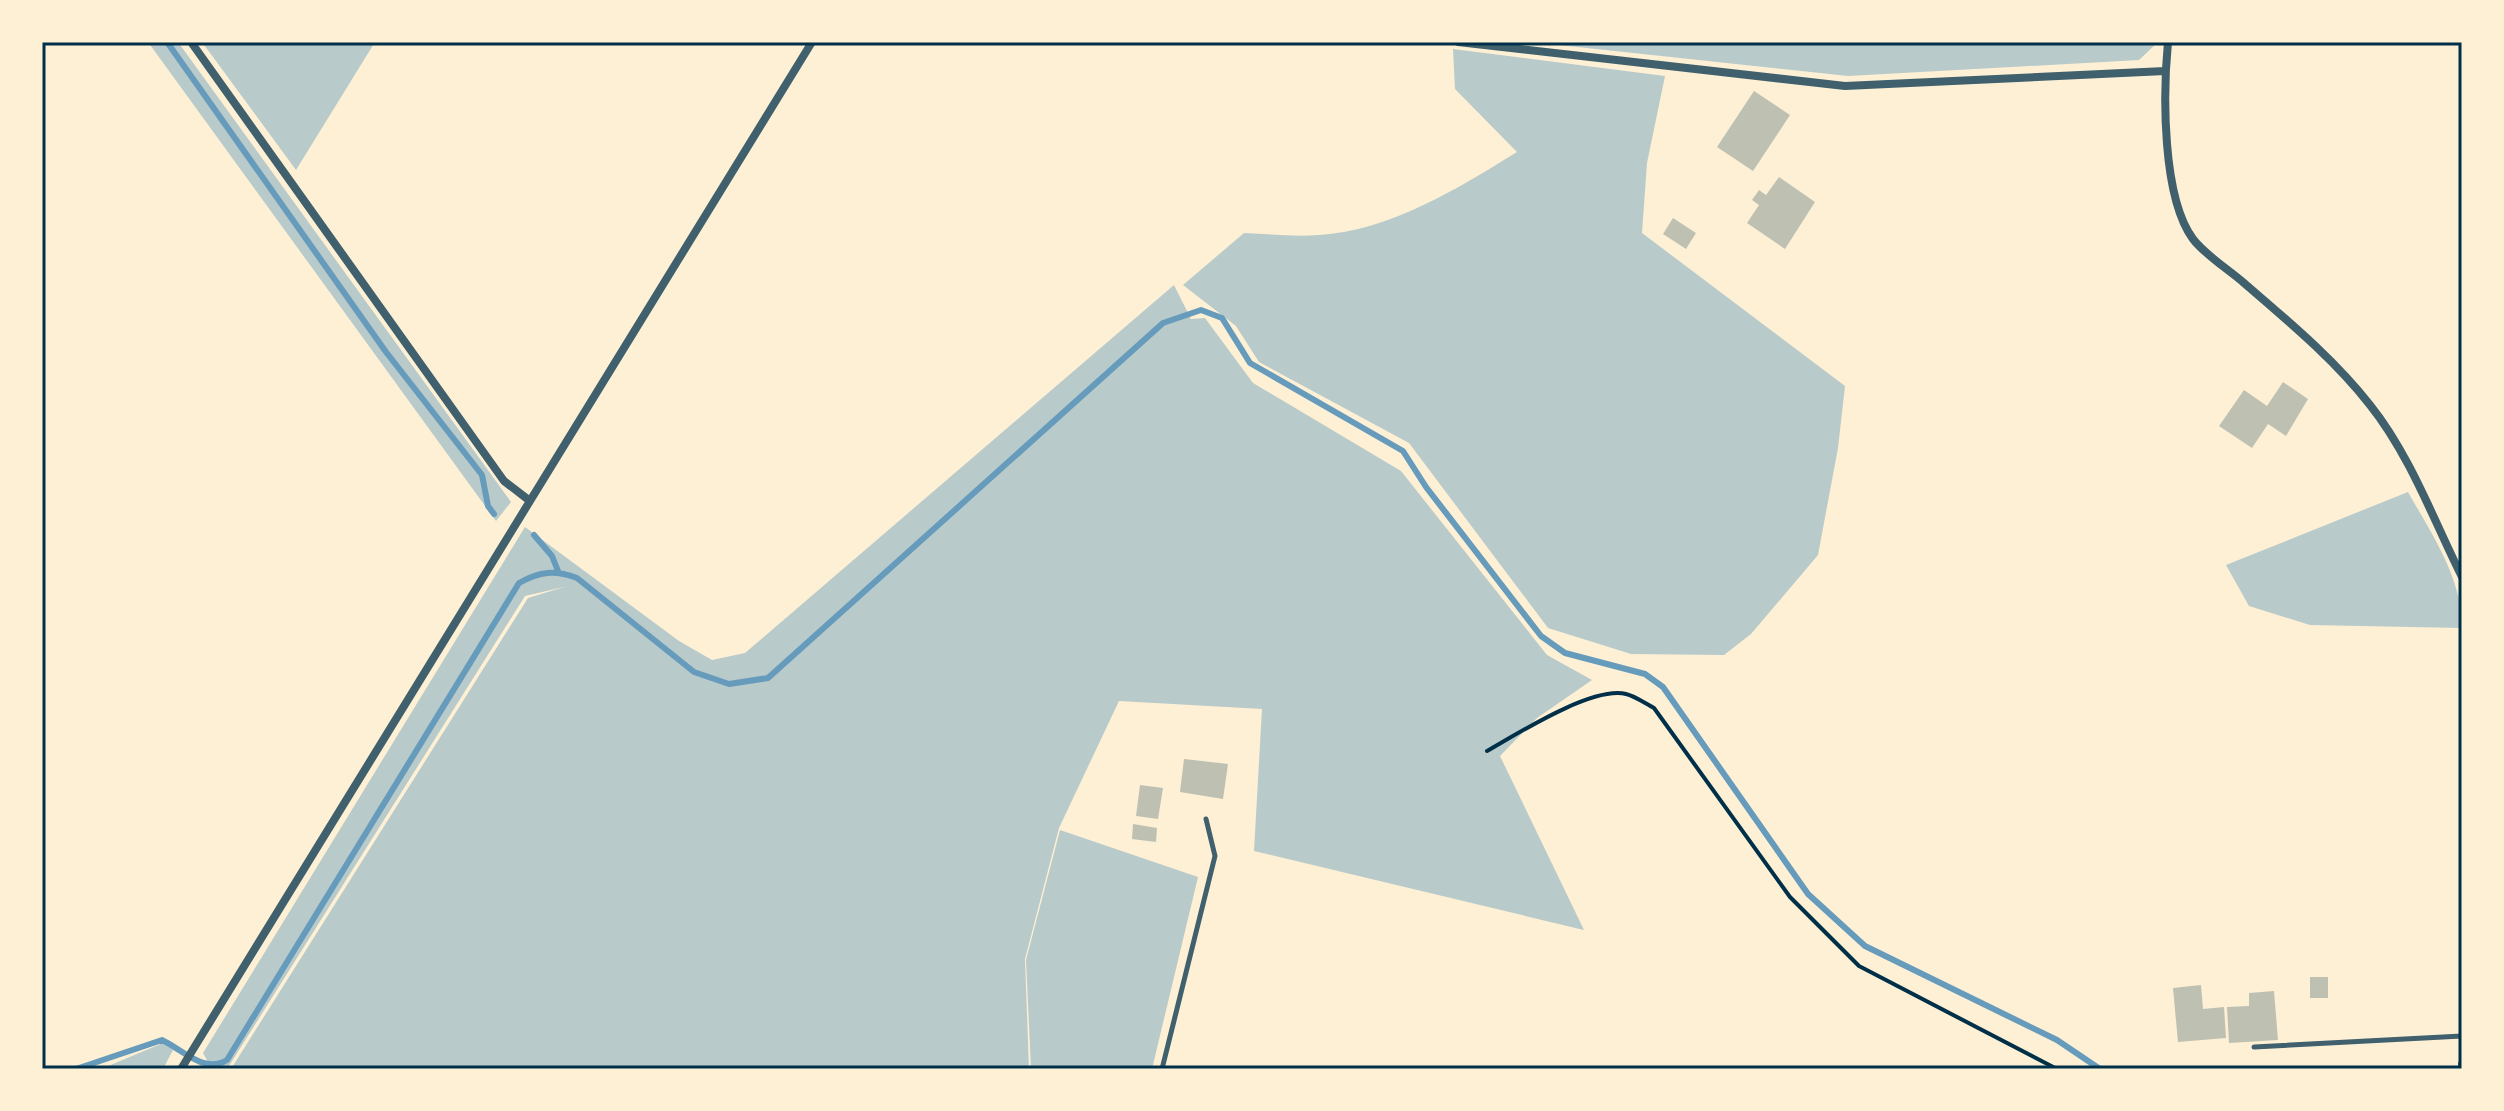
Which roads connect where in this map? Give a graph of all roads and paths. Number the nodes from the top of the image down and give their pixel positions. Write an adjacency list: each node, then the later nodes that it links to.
1 (191, 42): 6 (street)
2 (812, 42): 6 (street)
3 (1458, 42): 5 (street)
4 (2168, 42): 5 (street)
5 (2165, 71): 7 (street)
6 (530, 501): 12 (street)
7 (2462, 577)
8 (1487, 751): 14 (path)
9 (1206, 819): 13 (lane)
10 (2462, 1036): 11 (lane)
11 (2254, 1047)
12 (182, 1068)
13 (1162, 1069)
14 (2057, 1069)

